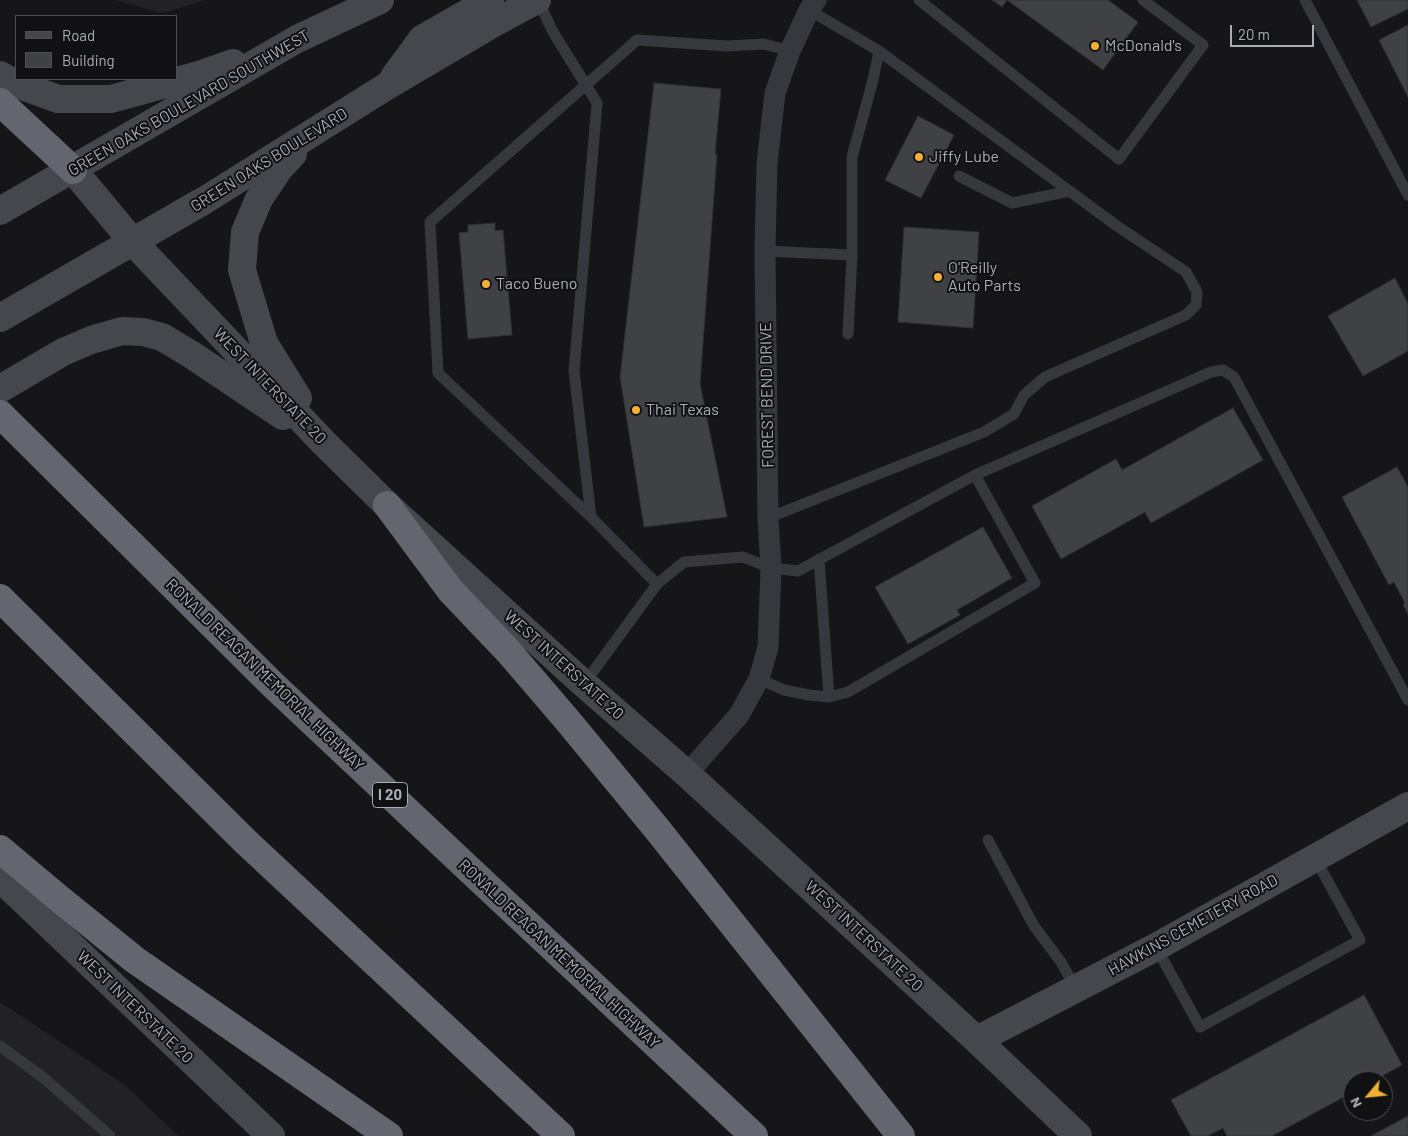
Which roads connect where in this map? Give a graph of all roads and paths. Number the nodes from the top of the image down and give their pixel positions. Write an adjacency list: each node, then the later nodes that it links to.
1 (380, 0): 8 (main road, GREEN OAKS BOULEVARD SOUTHWEST)
2 (490, 0): 12 (main road)
3 (538, 0): 12 (main road, GREEN OAKS BOULEVARD); 13 (lane)
4 (919, 0): 5 (lane)
5 (1143, 0)
6 (1305, 0): 19 (lane)
7 (813, 5): 9 (street, FOREST BEND DRIVE); 10 (lane)
8 (298, 39): 11 (main road); 16 (main road, GREEN OAKS BOULEVARD SOUTHWEST)
9 (790, 51): 13 (lane); 22 (street, FOREST BEND DRIVE)
10 (879, 51): 18 (lane); 23 (lane)
11 (0, 75)
12 (387, 86): 15 (main road, GREEN OAKS BOULEVARD)
13 (586, 86): 31 (lane); 31 (lane)
14 (0, 102): 16 (highway)
15 (335, 120): 21 (main road, GREEN OAKS BOULEVARD); 28 (main road)
16 (73, 170): 20 (main road, GREEN OAKS BOULEVARD SOUTHWEST); 21 (main road, WEST INTERSTATE 20)
17 (959, 176): 18 (lane)
18 (1070, 191): 32 (lane)
19 (1408, 195)
20 (0, 211)
21 (133, 242): 24 (main road, GREEN OAKS BOULEVARD); 28 (main road, WEST INTERSTATE 20)
22 (765, 251): 23 (lane); 32 (street, FOREST BEND DRIVE)
23 (852, 255): 25 (lane)
24 (0, 318)
25 (848, 334)
26 (0, 389): 28 (main road)
27 (0, 414): 55 (highway, RONALD REAGAN MEMORIAL HIGHWAY / I 20)
28 (324, 442): 30 (main road, WEST INTERSTATE 20)
29 (975, 475): 33 (lane); 39 (lane); 40 (lane)
30 (387, 505): 38 (main road, WEST INTERSTATE 20); 56 (highway)
31 (591, 517): 35 (lane)
32 (768, 518): 34 (street, FOREST BEND DRIVE)
33 (819, 559): 34 (lane); 39 (lane)
34 (771, 568): 35 (lane); 37 (street, FOREST BEND DRIVE)
35 (657, 584): 38 (lane)
36 (0, 598): 54 (highway)
37 (759, 679): 39 (lane); 41 (street, FOREST BEND DRIVE)
38 (584, 684): 41 (main road, WEST INTERSTATE 20)
39 (828, 697)
40 (1408, 700)
41 (687, 774): 49 (main road, WEST INTERSTATE 20)
42 (1408, 806): 45 (main road, HAWKINS CEMETERY ROAD)
43 (988, 840): 48 (lane)
44 (0, 849): 53 (highway)
45 (1314, 857): 47 (main road, HAWKINS CEMETERY ROAD); 47 (lane)
46 (0, 878): 52 (main road, WEST INTERSTATE 20)
47 (1156, 947): 48 (main road, HAWKINS CEMETERY ROAD)
48 (1076, 989): 49 (main road, HAWKINS CEMETERY ROAD)
49 (977, 1040): 57 (main road, WEST INTERSTATE 20)
50 (0, 1046): 51 (lane)
51 (110, 1136)
52 (271, 1136)
53 (389, 1136)
54 (560, 1136)
55 (754, 1136)
56 (901, 1136)
57 (1078, 1136)

